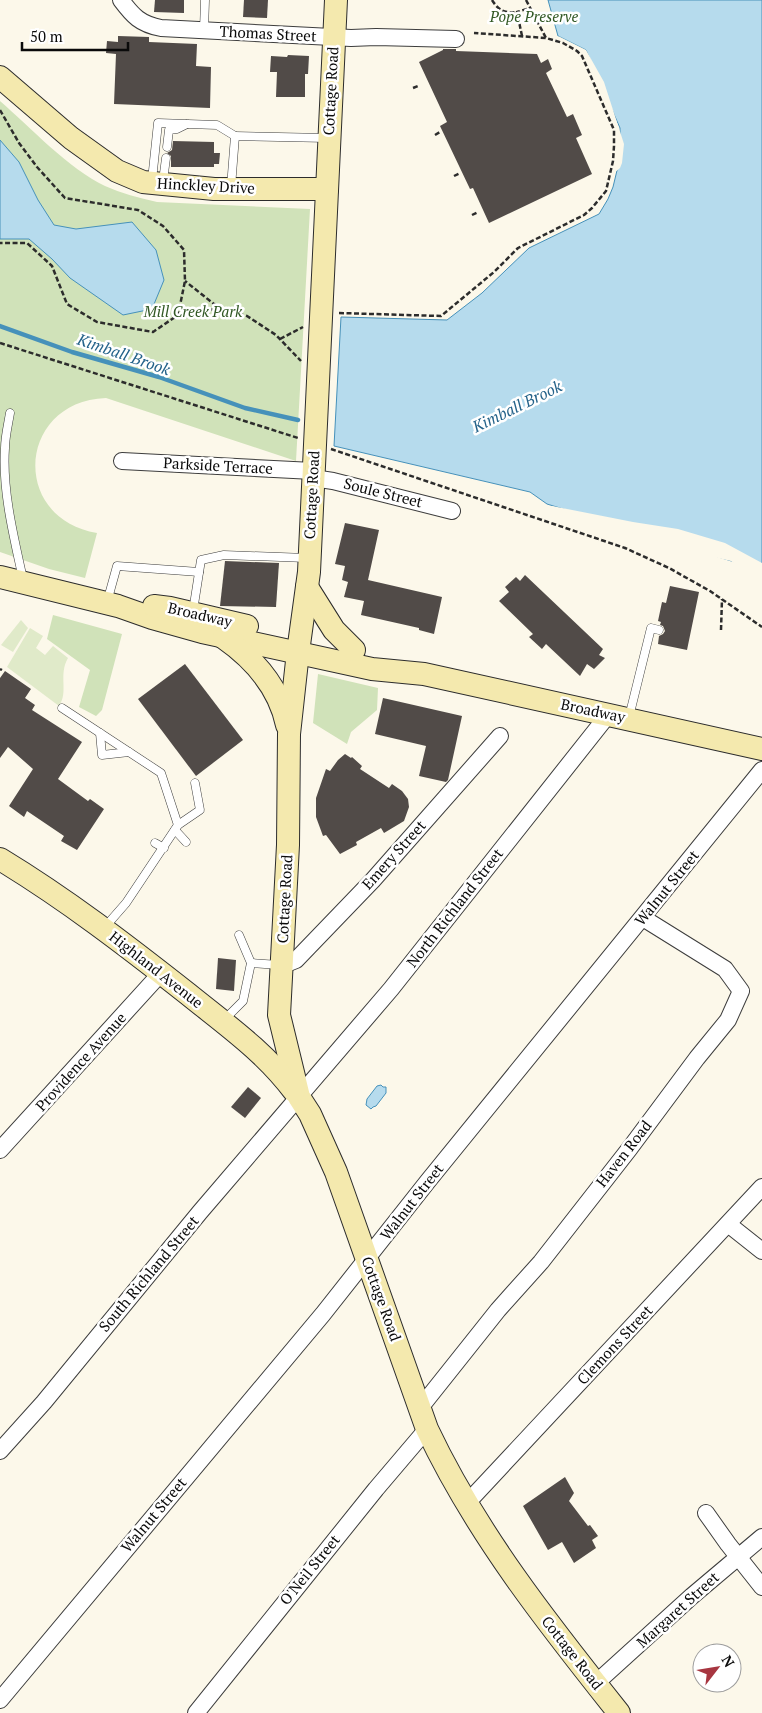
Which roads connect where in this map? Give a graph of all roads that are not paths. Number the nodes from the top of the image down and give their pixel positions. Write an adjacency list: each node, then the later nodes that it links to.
1 (121, 0): 4 (street, Thomas Street)
2 (205, 0): 4 (lane)
3 (336, 0): 5 (street, Cottage Road)
4 (204, 30): 5 (street, Thomas Street)
5 (334, 37): 6 (street, Thomas Street); 10 (street, Cottage Road)
6 (456, 39)
7 (0, 77): 13 (street, Hinckley Drive)
8 (187, 124): 9 (lane); 11 (lane); 13 (lane)
9 (235, 136): 10 (lane); 14 (lane)
10 (329, 138): 15 (street, Cottage Road)
11 (166, 147)
12 (166, 158): 13 (lane)
13 (157, 184): 14 (street, Hinckley Drive)
14 (231, 189): 15 (street, Hinckley Drive)
15 (327, 189): 18 (street, Cottage Road)
16 (10, 413): 23 (lane)
17 (122, 461): 18 (street, Parkside Terrace)
18 (313, 474): 19 (street, Soule Street); 20 (street, Cottage Road)
19 (452, 511)
20 (310, 558): 21 (lane); 24 (street, Cottage Road)
21 (199, 572): 25 (lane); 26 (lane)
22 (0, 577): 23 (street, Broadway)
23 (24, 583): 25 (street, Broadway)
24 (307, 587): 29 (street, Cottage Road); 30 (street)
25 (112, 604): 26 (street, Broadway); 28 (street, Broadway)
26 (192, 613): 29 (street, Broadway)
27 (659, 630): 33 (lane)
28 (221, 636): 29 (street, Broadway); 35 (street)
29 (299, 645): 30 (street, Broadway); 31 (street, Broadway); 35 (street, Cottage Road)
30 (354, 650): 31 (street, Broadway)
31 (424, 674): 33 (street, Broadway)
32 (62, 708): 34 (lane)
33 (618, 717): 37 (street, Broadway); 53 (street, North Richland Street)
34 (100, 733): 38 (lane); 38 (lane)
35 (289, 734): 50 (street, Cottage Road)
36 (500, 736): 50 (street, Emery Street)
37 (762, 749)
38 (129, 752): 41 (lane)
39 (762, 770): 46 (street, Walnut Street)
40 (195, 783): 41 (lane)
41 (177, 828): 43 (lane); 44 (lane)
42 (155, 842): 44 (lane)
43 (186, 842)
44 (164, 848): 47 (lane)
45 (2, 863): 47 (street, Highland Avenue)
46 (643, 918): 58 (street, Walnut Street); 59 (street, Haven Road)
47 (103, 929): 51 (street, Highland Avenue)
48 (239, 935): 49 (lane)
49 (251, 963): 50 (lane); 52 (lane)
50 (281, 966): 53 (street, Cottage Road)
51 (161, 973): 52 (street, Highland Avenue); 54 (street, Providence Avenue)
52 (222, 1022): 53 (street, Highland Avenue)
53 (299, 1098): 58 (street, Cottage Road); 60 (street, South Richland Street)
54 (0, 1150)
55 (762, 1187): 56 (street, Clemons Street)
56 (728, 1224): 57 (street); 61 (street, Clemons Street)
57 (762, 1251)
58 (367, 1259): 59 (street, Cottage Road); 67 (street, Walnut Street)
59 (424, 1418): 61 (street, Cottage Road); 68 (street, O'Neil Street)
60 (0, 1451)
61 (467, 1503): 66 (street, Cottage Road)
62 (706, 1513): 64 (street)
63 (762, 1537): 64 (street, Margaret Street)
64 (738, 1557): 65 (street); 66 (street, Margaret Street)
65 (762, 1587)
66 (595, 1684): 69 (street, Cottage Road)
67 (0, 1700)
68 (196, 1713)
69 (619, 1713)

